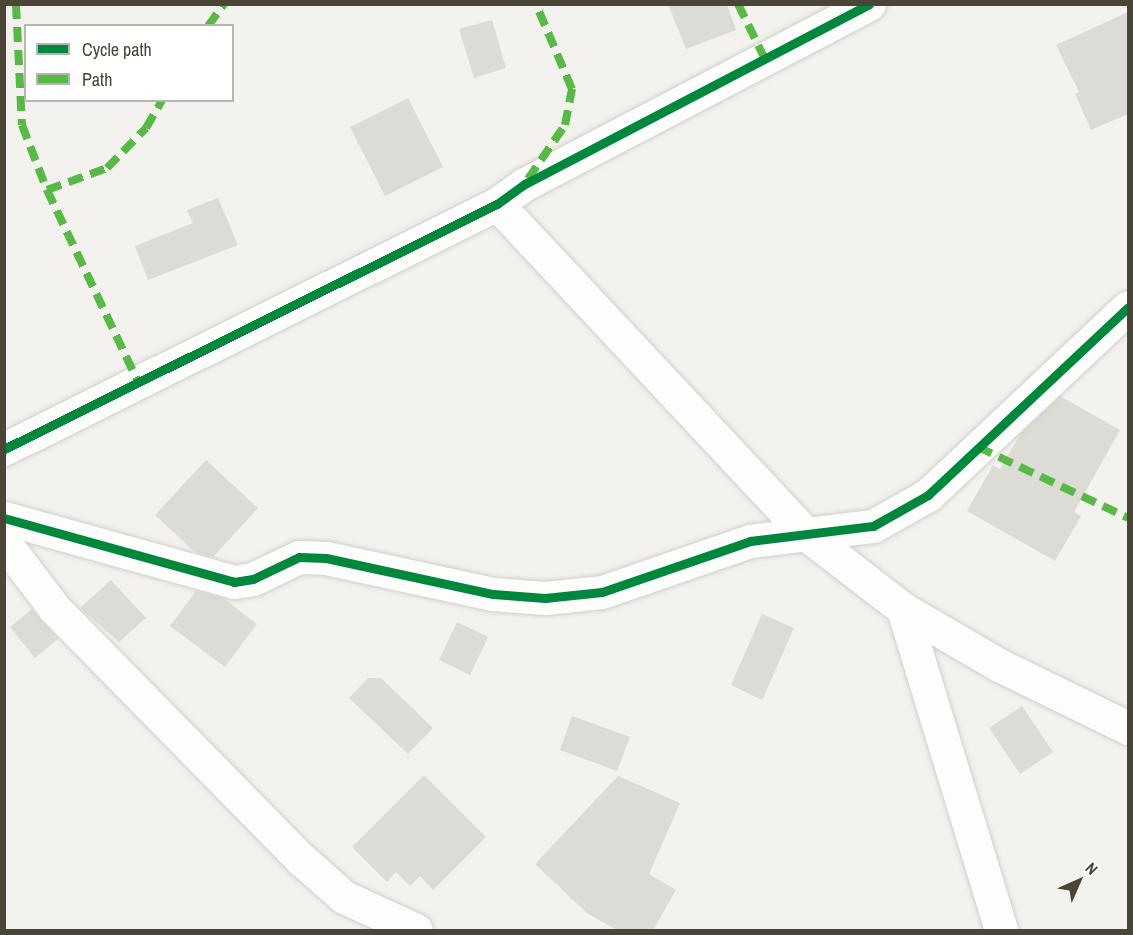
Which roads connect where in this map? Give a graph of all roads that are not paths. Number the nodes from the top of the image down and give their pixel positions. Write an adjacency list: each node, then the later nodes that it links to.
1 (869, 4): 2 (street)
2 (497, 204): 4 (street); 6 (street)
3 (1128, 307): 6 (street)
4 (4, 449)
5 (4, 518): 6 (street)
6 (806, 534): 8 (street)
7 (4, 542): 10 (street)
8 (903, 609): 9 (street); 11 (street)
9 (1128, 729)
10 (416, 930)
11 (1001, 930)

